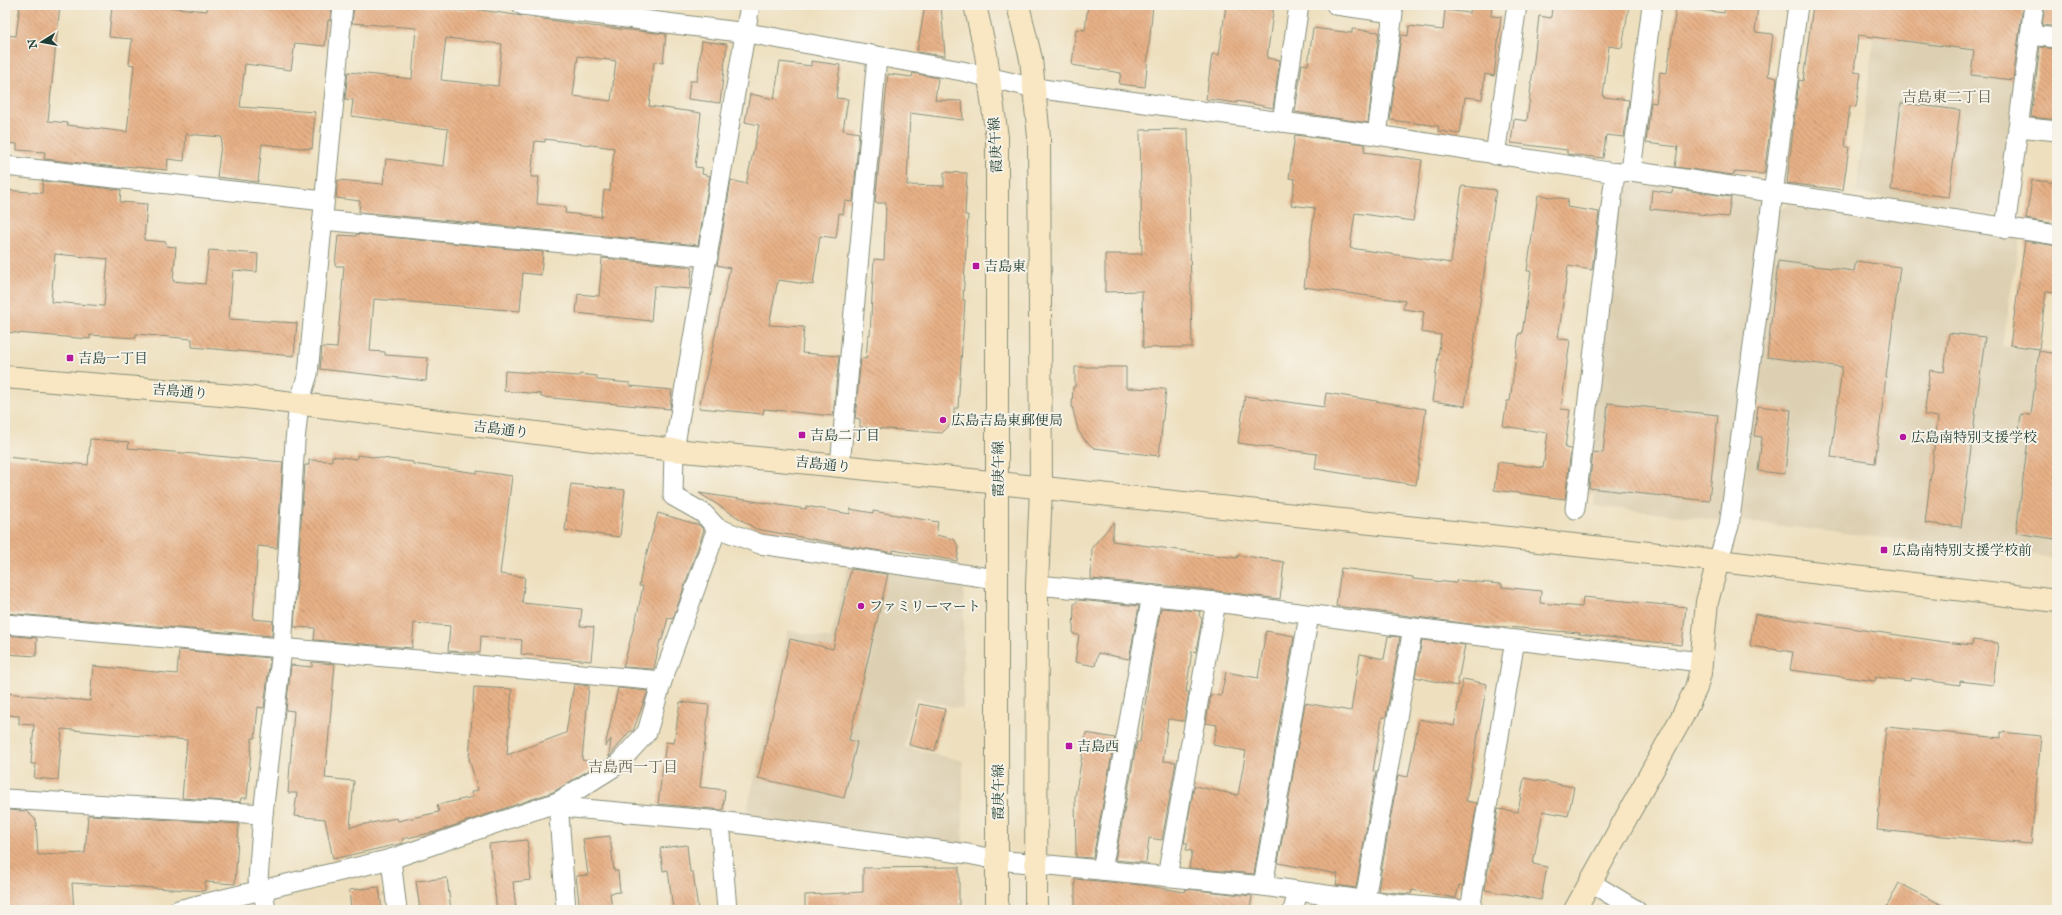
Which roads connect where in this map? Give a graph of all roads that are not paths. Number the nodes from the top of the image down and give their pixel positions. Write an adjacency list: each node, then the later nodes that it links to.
1 (343, 5): 26 (street)
2 (522, 5): 12 (street)
3 (750, 5): 12 (street)
4 (975, 5): 16 (street, 霞庚午線)
5 (1018, 5): 17 (street)
6 (1299, 5): 18 (street)
7 (1336, 5): 21 (street)
8 (1517, 5): 22 (street)
9 (1652, 5): 24 (street)
10 (1798, 5): 25 (street)
11 (2034, 5): 13 (street)
12 (747, 33): 15 (street); 30 (street)
13 (2030, 35): 14 (street); 19 (street)
14 (2057, 38)
15 (877, 57): 16 (street); 34 (street)
16 (990, 77): 17 (street); 35 (street, 霞庚午線)
17 (1035, 88): 18 (street); 36 (street)
18 (1282, 122): 21 (street)
19 (2018, 127): 20 (street); 28 (street)
20 (2057, 131)
21 (1377, 135): 22 (street)
22 (1494, 155): 24 (street)
23 (5, 166): 26 (street)
24 (1623, 172): 25 (street); 37 (street)
25 (1772, 193): 28 (street); 39 (street)
26 (324, 201): 27 (street)
27 (323, 220): 30 (street); 32 (street)
28 (2005, 229): 29 (street)
29 (2057, 235)
30 (708, 257): 33 (street)
31 (5, 377): 32 (street, 吉島通り)
32 (299, 403): 33 (street, 吉島通り); 49 (street)
33 (674, 450): 34 (street, 吉島通り); 38 (street)
34 (840, 466): 35 (street, 吉島通り)
35 (998, 484): 36 (street, 吉島通り); 40 (street, 霞庚午線)
36 (1041, 488): 39 (street, 吉島通り); 41 (street)
37 (1575, 509)
38 (717, 528): 40 (street); 51 (street)
39 (1718, 561): 43 (street, 吉島通り); 50 (street)
40 (996, 579): 57 (street, 霞庚午線)
41 (1038, 585): 42 (street); 58 (street)
42 (1152, 595): 44 (street); 59 (street)
43 (2057, 601)
44 (1216, 602): 45 (street); 60 (street)
45 (1309, 615): 47 (street); 62 (street)
46 (5, 624): 49 (street)
47 (1413, 628): 48 (street); 65 (street)
48 (1515, 640): 50 (street); 76 (street)
49 (282, 649): 51 (street); 54 (street)
50 (1701, 662): 61 (street)
51 (662, 681): 53 (street)
52 (5, 799): 54 (street)
53 (558, 802): 55 (street); 56 (street); 70 (street)
54 (263, 814): 63 (street)
55 (720, 821): 57 (street); 71 (street)
56 (391, 859): 63 (street); 69 (street)
57 (998, 860): 58 (street); 72 (street, 霞庚午線)
58 (1036, 863): 59 (street); 73 (street)
59 (1102, 870): 60 (street)
60 (1167, 877): 62 (street)
61 (1590, 882): 77 (street); 78 (street)
62 (1263, 886): 64 (street)
63 (263, 890): 67 (street); 68 (street)
64 (1298, 892): 65 (street); 74 (street)
65 (1365, 899): 66 (street)
66 (1382, 907): 75 (street)
67 (178, 910)
68 (266, 910)
69 (397, 910)
70 (566, 910)
71 (727, 910)
72 (997, 910)
73 (1036, 910)
74 (1293, 910)
75 (1462, 910)
76 (1470, 910)
77 (1575, 910)
78 (1636, 910)

